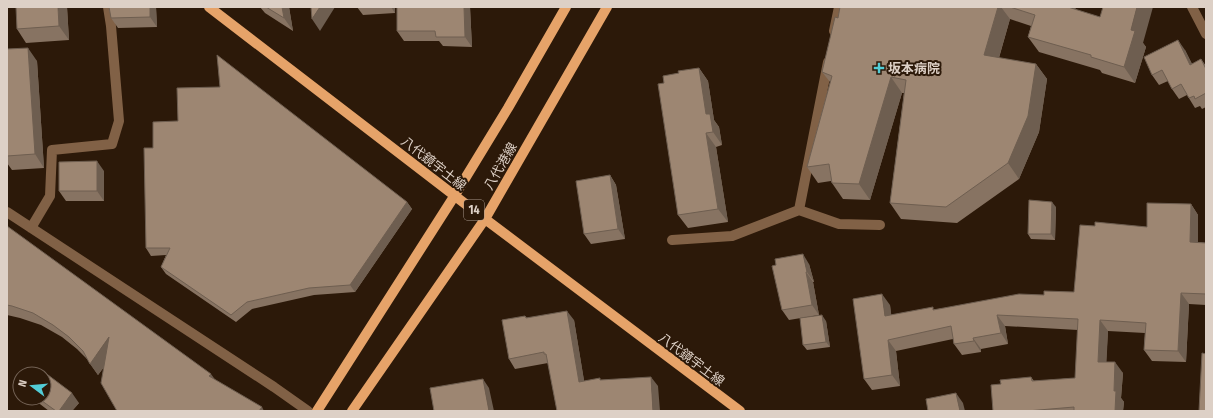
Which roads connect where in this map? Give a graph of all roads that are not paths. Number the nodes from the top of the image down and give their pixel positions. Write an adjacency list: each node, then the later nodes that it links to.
1 (108, 7): 15 (street)
2 (209, 7): 10 (main road, 八代鏡宇土線 / 14)
3 (566, 7): 10 (main road, 八代港線)
4 (607, 7): 13 (main road, 八代港線)
5 (838, 7): 8 (street)
6 (1192, 7): 7 (street)
7 (1206, 34)
8 (832, 38)
9 (829, 54): 11 (street)
10 (454, 195): 13 (main road, 八代鏡宇土線 / 14); 18 (main road, 八代港線)
11 (799, 210): 14 (street); 16 (street)
12 (7, 212): 15 (street)
13 (485, 218): 19 (main road, 八代港線); 20 (main road, 八代鏡宇土線 / 14)
14 (880, 225)
15 (32, 228): 17 (street)
16 (672, 240)
17 (308, 411)
18 (317, 411)
19 (352, 411)
20 (740, 411)

